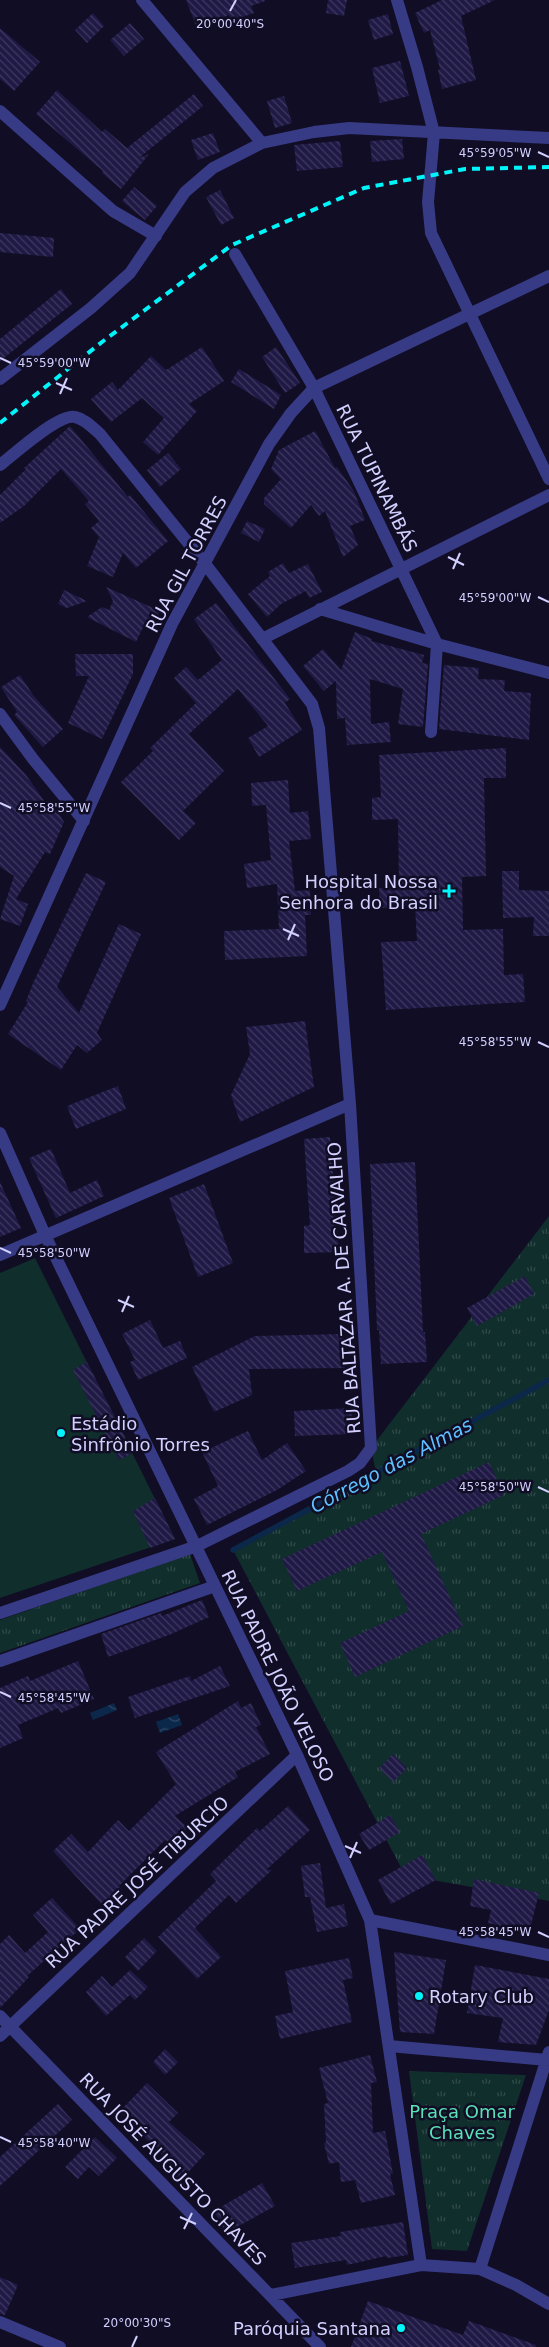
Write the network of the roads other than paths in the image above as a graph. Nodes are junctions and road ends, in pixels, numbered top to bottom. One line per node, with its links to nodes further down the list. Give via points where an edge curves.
1 (142, 0): 6 (street)
2 (397, 0): 4 (street)
3 (0, 111): 7 (street, via 113,211)
4 (434, 133): 5 (street); 6 (street, via 349,128); 10 (street, via 428,202 431,233)
5 (549, 138)
6 (262, 143): 7 (street, via 213,168 185,192)
7 (156, 236): 11 (street, via 124,279)
8 (235, 254): 12 (street, RUA TUPINAMBÁS)
9 (549, 276): 10 (street, RUA GIL TORRES)
10 (470, 315): 12 (street, RUA GIL TORRES); 14 (street)
11 (0, 380)
12 (314, 388): 16 (street, RUA GIL TORRES, via 269,444); 17 (street, RUA TUPINAMBÁS)
13 (0, 465): 16 (street, RUA BALTAZAR A. DE CARVALHO, via 60,420 75,417 100,434)
14 (549, 479)
15 (549, 494): 17 (street)
16 (206, 565): 19 (street, RUA BALTAZAR A. DE CARVALHO); 24 (street, RUA GIL TORRES, via 168,633)
17 (401, 569): 18 (street); 20 (street, RUA TUPINAMBÁS)
18 (320, 609): 19 (street); 20 (street)
19 (262, 639): 26 (street, RUA BALTAZAR A. DE CARVALHO, via 312,704 319,728)
20 (436, 644): 21 (street); 23 (street, RUA TUPINAMBÁS)
21 (549, 673)
22 (0, 714): 24 (street)
23 (431, 732)
24 (84, 821): 25 (street, RUA GIL TORRES)
25 (0, 1005)
26 (350, 1104): 28 (street); 30 (street, RUA BALTAZAR A. DE CARVALHO, via 371,1448 360,1463 348,1471)
27 (0, 1133): 28 (street, RUA PADRE JOÃO VELOSO)
28 (45, 1235): 29 (street); 30 (street, RUA PADRE JOÃO VELOSO)
29 (0, 1255)
30 (197, 1546): 31 (street, RUA PADRE JOÃO VELOSO); 32 (street, RUA BALTAZAR A. DE CARVALHO)
31 (215, 1586): 33 (street); 34 (street, RUA PADRE JOÃO VELOSO)
32 (0, 1613)
33 (0, 1661)
34 (298, 1755): 35 (street, RUA PADRE JOÃO VELOSO); 38 (street, RUA PADRE JOSÉ TIBURCIO)
35 (370, 1920): 36 (street); 40 (street, RUA PADRE JOÃO VELOSO)
36 (549, 1956)
37 (0, 2016): 38 (street, RUA JOSÉ AUGUSTO CHAVES)
38 (10, 2026): 39 (street, RUA PADRE JOSÉ TIBURCIO); 44 (street, RUA JOSÉ AUGUSTO CHAVES)
39 (0, 2036)
40 (389, 2046): 41 (street); 42 (street, RUA PADRE JOÃO VELOSO)
41 (548, 2056): 43 (street)
42 (421, 2265): 43 (street); 44 (street)
43 (480, 2269): 45 (street)
44 (271, 2295): 48 (street, RUA JOSÉ AUGUSTO CHAVES)
45 (549, 2304)
46 (0, 2322): 47 (street)
47 (60, 2347)
48 (320, 2347)

